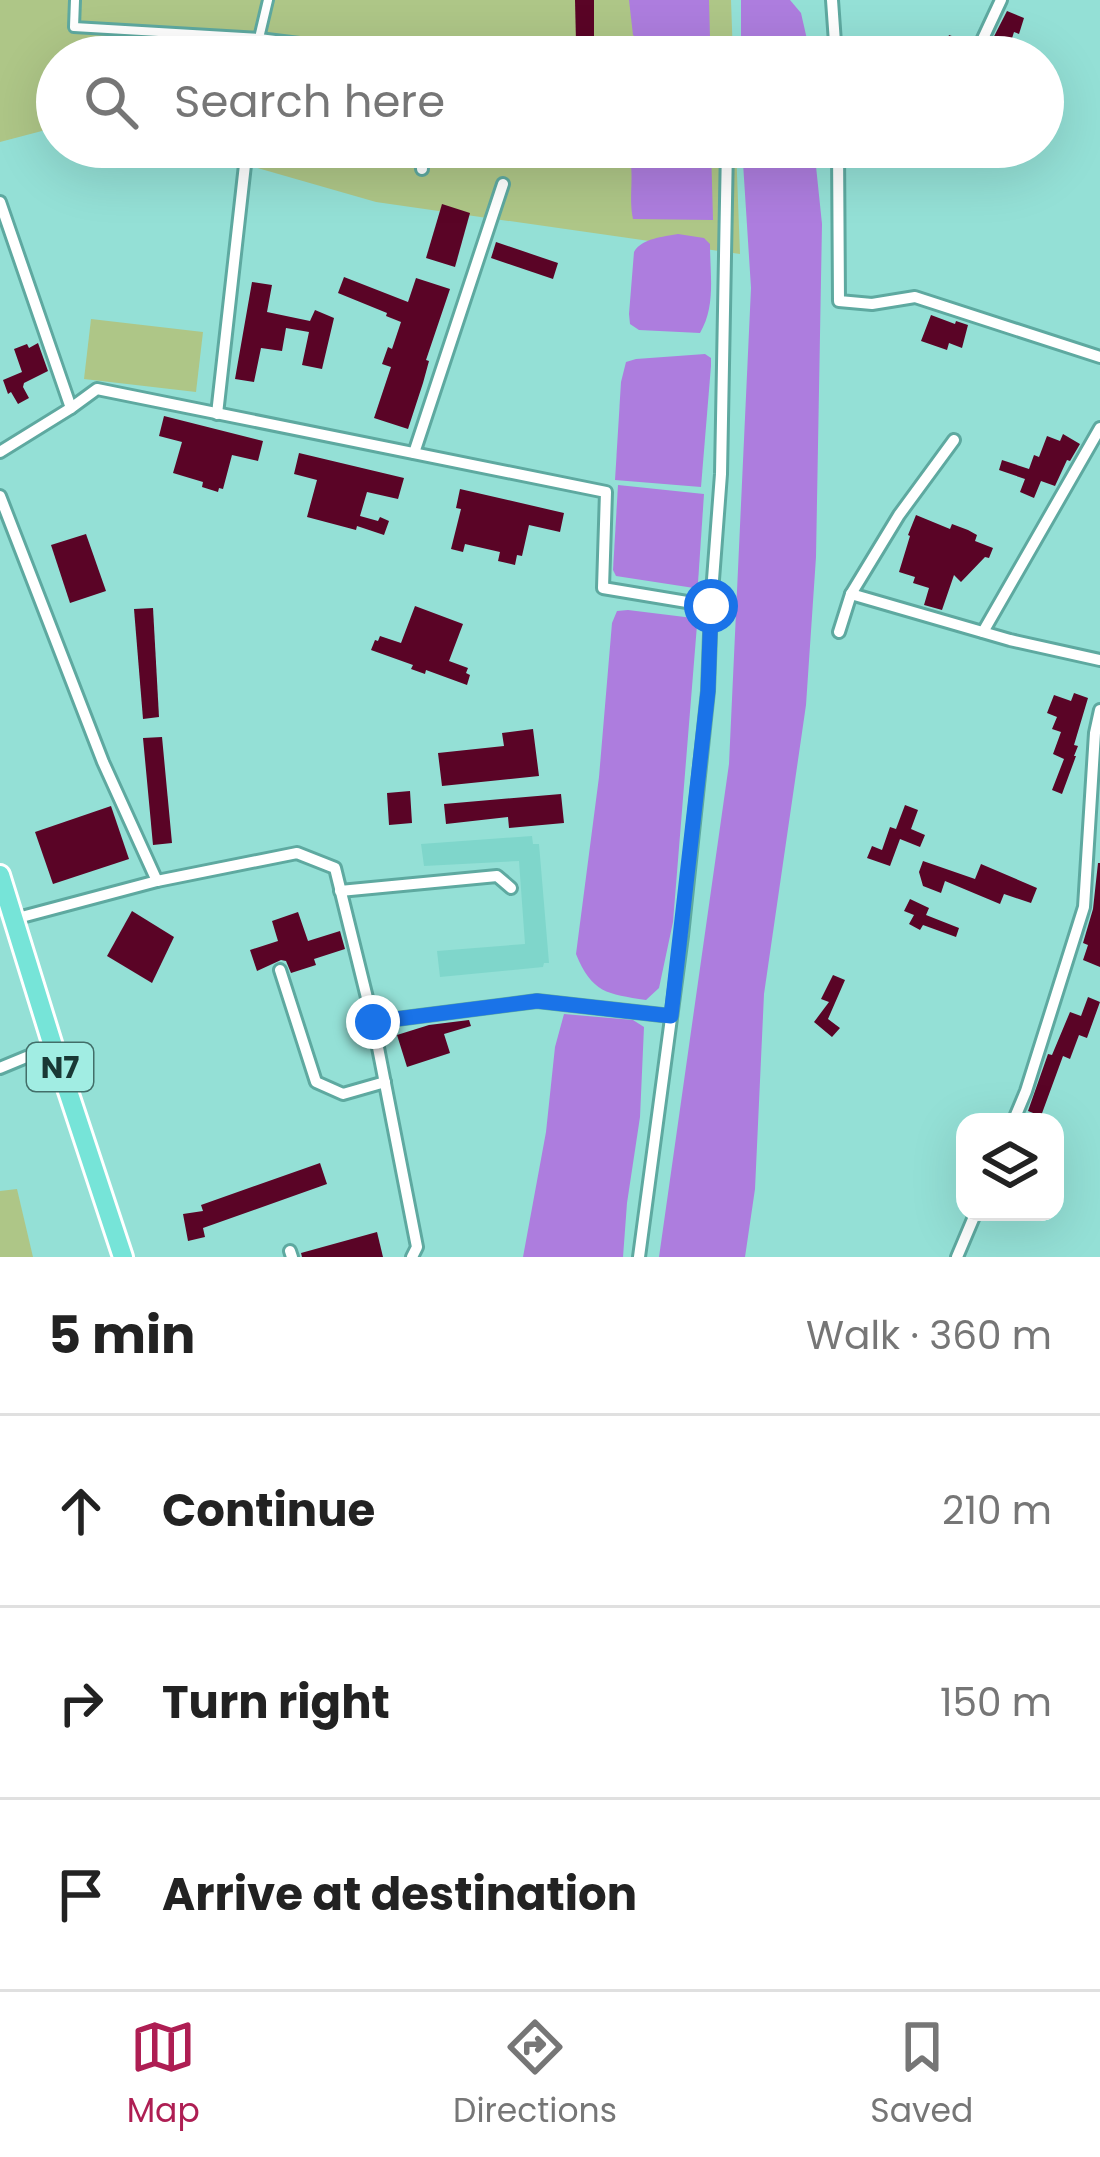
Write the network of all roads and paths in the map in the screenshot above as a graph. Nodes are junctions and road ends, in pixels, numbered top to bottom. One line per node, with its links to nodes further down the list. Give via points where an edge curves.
1 (75, 0): 5 (street, via 74,27)
2 (268, 0): 6 (street)
3 (832, 0): 7 (street)
4 (1001, 0): 8 (street)
5 (225, 36)
6 (259, 36)
7 (835, 36)
8 (984, 36)
9 (245, 168): 16 (street)
10 (727, 168): 23 (street)
11 (838, 168): 14 (street, via 839,301 915,297)
12 (503, 184): 20 (street)
13 (0, 202): 15 (street)
14 (1100, 357)
15 (71, 408): 16 (street, via 98,389); 19 (street)
16 (217, 414): 20 (street)
17 (1100, 428): 25 (street)
18 (954, 440): 22 (street)
19 (0, 452)
20 (414, 454): 23 (street, via 606,492 603,588)
21 (0, 496): 29 (street)
22 (851, 594): 24 (street); 25 (street)
23 (711, 606): 34 (street)
24 (839, 632)
25 (983, 632): 26 (street)
26 (1100, 660)
27 (1100, 710): 39 (street, via 1084,908)
28 (0, 875): 32 (highway, N7)
29 (157, 880): 31 (street, via 297,853 335,868); 32 (street)
30 (511, 888): 31 (street, via 497,876)
31 (340, 892): 35 (street)
32 (14, 919): 36 (highway, N7)
33 (280, 970): 38 (street, via 316,1082 343,1094)
34 (671, 1016): 35 (street, via 537,1001); 43 (street)
35 (373, 1022): 38 (street)
36 (53, 1046): 37 (street); 41 (highway, N7)
37 (0, 1068)
38 (385, 1082): 42 (street, via 417,1246)
39 (1017, 1113)
40 (972, 1221): 44 (street)
41 (123, 1257)
42 (412, 1257)
43 (638, 1257)
44 (957, 1257)

